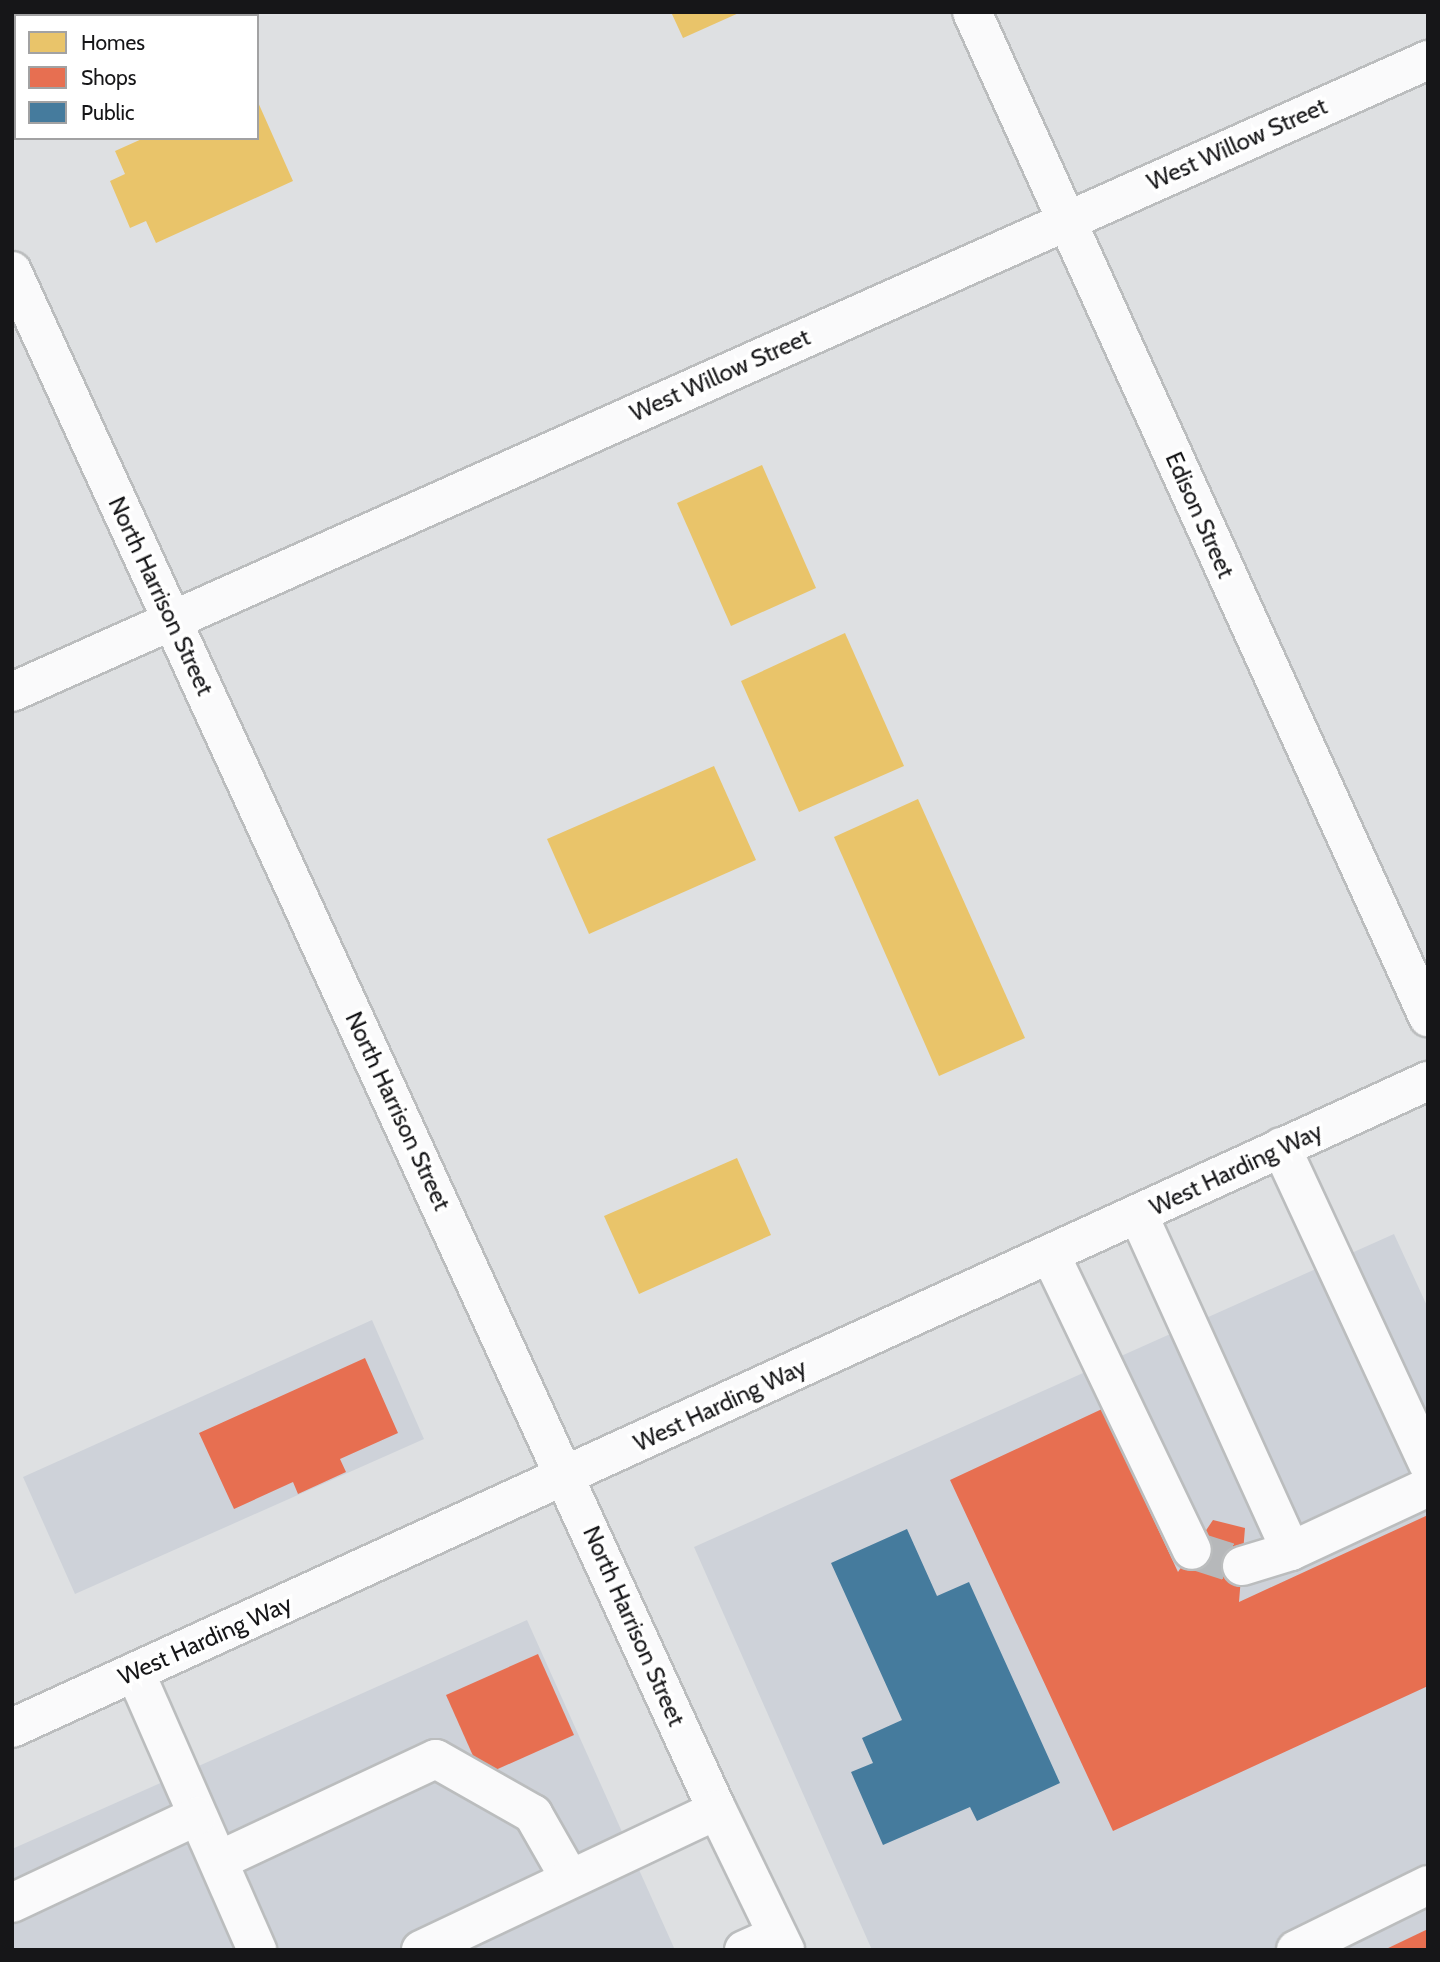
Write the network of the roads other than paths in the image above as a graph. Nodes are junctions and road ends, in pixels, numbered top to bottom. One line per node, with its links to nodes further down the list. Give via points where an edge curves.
1 (972, 12): 3 (street, Edison Street)
2 (1428, 60): 3 (street, West Willow Street)
3 (1066, 220): 5 (street, West Willow Street); 7 (street, Edison Street)
4 (12, 271): 5 (street, North Harrison Street)
5 (172, 620): 6 (street, West Willow Street); 13 (street, North Harrison Street)
6 (12, 692)
7 (1428, 1017)
8 (1428, 1081): 9 (street, West Harding Way)
9 (1281, 1147): 10 (street, West Harding Way); 12 (street)
10 (1138, 1214): 11 (street, West Harding Way); 16 (street)
11 (1051, 1254): 13 (street, West Harding Way); 15 (street)
12 (1428, 1463)
13 (566, 1476): 18 (street, West Harding Way); 20 (street, North Harrison Street)
14 (1428, 1487): 16 (street)
15 (1192, 1550)
16 (1291, 1551): 17 (street)
17 (1242, 1566)
18 (135, 1672): 19 (street, West Harding Way); 21 (street)
19 (12, 1728)
20 (717, 1810): 23 (street); 26 (street, North Harrison Street)
21 (197, 1816): 22 (street); 25 (street)
22 (220, 1860): 23 (street, via 436,1759 533,1814); 27 (street)
23 (569, 1878): 28 (street)
24 (1428, 1885): 29 (street)
25 (12, 1903)
26 (769, 1945)
27 (257, 1950)
28 (421, 1950)
29 (1296, 1950)

